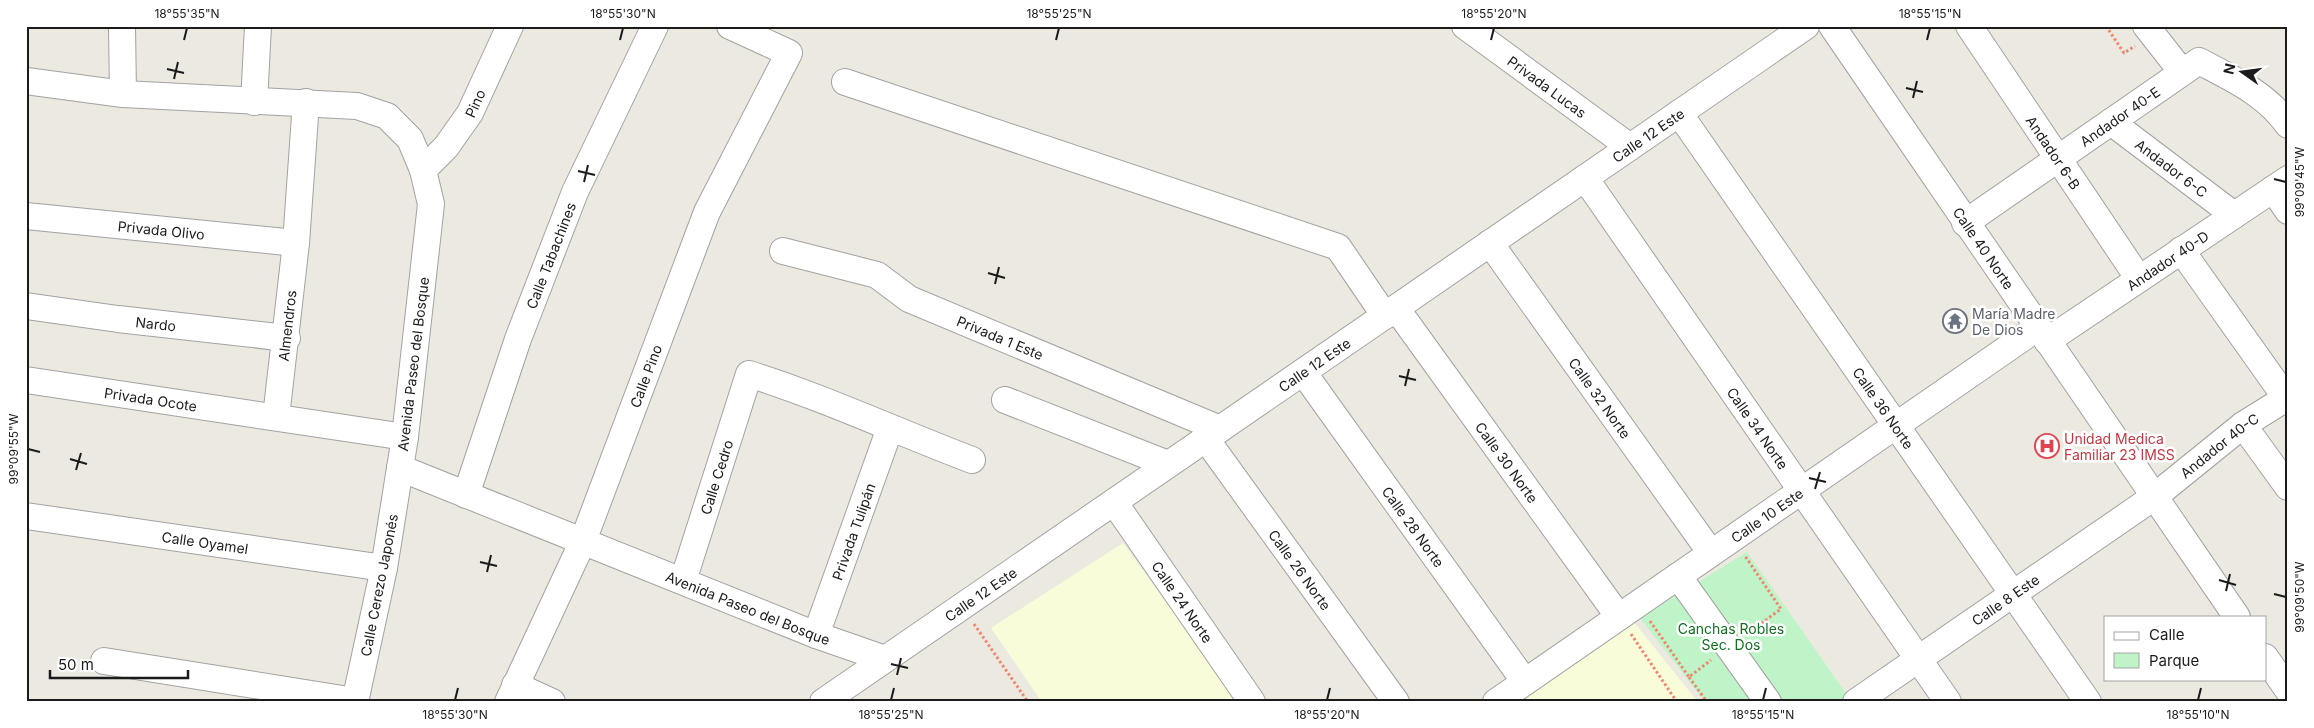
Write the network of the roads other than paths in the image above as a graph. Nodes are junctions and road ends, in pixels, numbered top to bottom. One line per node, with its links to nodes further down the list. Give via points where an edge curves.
1 (122, 26): 14 (street)
2 (258, 26): 15 (street)
3 (510, 26): 22 (street, Pino, via 470,113 446,147)
4 (656, 26): 53 (street, Calle Tabachines, via 575,192 518,339)
5 (730, 26): 57 (street, Calle Pino, via 788,54 707,212)
6 (1465, 26): 20 (street, Privada Lucas)
7 (1806, 26): 17 (street, Calle 12 Este)
8 (1832, 26): 28 (street, Calle 40 Norte)
9 (1969, 26): 21 (street, Andador 6-B)
10 (2155, 29): 11 (street)
11 (2190, 66): 18 (street, Andador 40-E); 19 (street, via 2249,88 2279,112)
12 (26, 81): 14 (street, Avenida Paseo del Bosque)
13 (845, 82): 35 (street, Calle 30 Norte, via 1338,247)
14 (123, 94): 15 (street, Avenida Paseo del Bosque)
15 (254, 102): 16 (street, Avenida Paseo del Bosque)
16 (306, 102): 22 (street, Avenida Paseo del Bosque, via 357,106 387,116 410,139); 29 (street, Almendros)
17 (1679, 113): 20 (street, Calle 12 Este); 44 (street, Calle 36 Norte)
18 (2111, 122): 21 (street, Andador 40-E); 26 (street, Andador 6-C)
19 (2288, 125)
20 (1630, 147): 23 (street, Calle 12 Este)
21 (2058, 158): 28 (street, Andador 40-E); 33 (street, Andador 6-B)
22 (423, 170): 47 (street, Avenida Paseo del Bosque, via 431,204)
23 (1585, 178): 30 (street, Calle 12 Este); 52 (street, Calle 34 Norte)
24 (2280, 184): 25 (street); 26 (street, Andador 40-D)
25 (2288, 211)
26 (2234, 215): 31 (street, Andador 40-D)
27 (26, 216): 29 (street, Privada Olivo)
28 (1965, 223): 36 (street, Calle 40 Norte)
29 (296, 243): 37 (street, Almendros)
30 (1490, 243): 35 (street, Calle 12 Este); 58 (street, Calle 32 Norte)
31 (2181, 250): 33 (street, Andador 40-D); 40 (street)
32 (783, 251): 46 (street, Privada 1 Este, via 877,275 909,299)
33 (2139, 279): 36 (street, Andador 40-D)
34 (26, 306): 37 (street, Nardo)
35 (1390, 312): 38 (street, Calle 12 Este); 64 (street, Calle 30 Norte)
36 (2042, 334): 44 (street, Calle 10 Este); 54 (street, Calle 40 Norte)
37 (287, 338): 42 (street, Almendros)
38 (1303, 372): 46 (street, Calle 12 Este); 70 (street, Calle 28 Norte)
39 (26, 380): 42 (street, Privada Ocote)
40 (2287, 397): 43 (street, Andador 40-C)
41 (1005, 400): 49 (street)
42 (276, 417): 47 (street)
43 (2242, 425): 51 (street); 54 (street, Andador 40-C)
44 (1896, 426): 52 (street, Calle 10 Este); 62 (street, Calle 36 Norte)
45 (890, 428): 48 (street); 61 (street, Calle Cedro, via 794,388 749,374); 65 (street, Privada Tulipán)
46 (1213, 434): 49 (street, Calle 12 Este); 77 (street, Calle 26 Norte)
47 (405, 438): 50 (street, Avenida Paseo del Bosque)
48 (972, 460)
49 (1168, 464): 55 (street, Calle 12 Este)
50 (400, 468): 53 (street, Avenida Paseo del Bosque); 59 (street, Calle Cerezo Japonés)
51 (2288, 487)
52 (1802, 491): 58 (street, Calle 10 Este); 68 (street, Calle 34 Norte)
53 (466, 495): 57 (street, Avenida Paseo del Bosque)
54 (2154, 497): 62 (street, Calle 8 Este); 63 (street, Calle 40 Norte)
55 (1114, 502): 67 (street, Calle 12 Este); 76 (street, Calle 24 Norte)
56 (26, 516): 59 (street, Calle Oyamel)
57 (583, 541): 61 (street, Avenida Paseo del Bosque); 72 (street, Calle Pino)
58 (1711, 553): 60 (street, Calle 10 Este)
59 (384, 568): 73 (street, Calle Cerezo Japonés)
60 (1678, 576): 64 (street, Calle 10 Este); 79 (street)
61 (683, 581): 65 (street, Avenida Paseo del Bosque)
62 (2013, 594): 68 (street, Calle 8 Este); 82 (street, Calle 36 Norte)
63 (2236, 616)
64 (1619, 617): 70 (street, Calle 10 Este)
65 (816, 635): 67 (street, Avenida Paseo del Bosque)
66 (2266, 658): 71 (street)
67 (886, 659): 75 (street, Calle 12 Este)
68 (1918, 659): 80 (street, Calle 8 Este); 81 (street, Calle 34 Norte)
69 (104, 661): 73 (street)
70 (1525, 682): 78 (street, Calle 10 Este)
71 (2288, 690)
72 (511, 693): 74 (street)
73 (355, 702)
74 (552, 702)
75 (823, 702)
76 (1252, 702)
77 (1396, 702)
78 (1496, 702)
79 (1768, 702)
80 (1856, 702)
81 (1948, 702)
82 (2088, 702)

